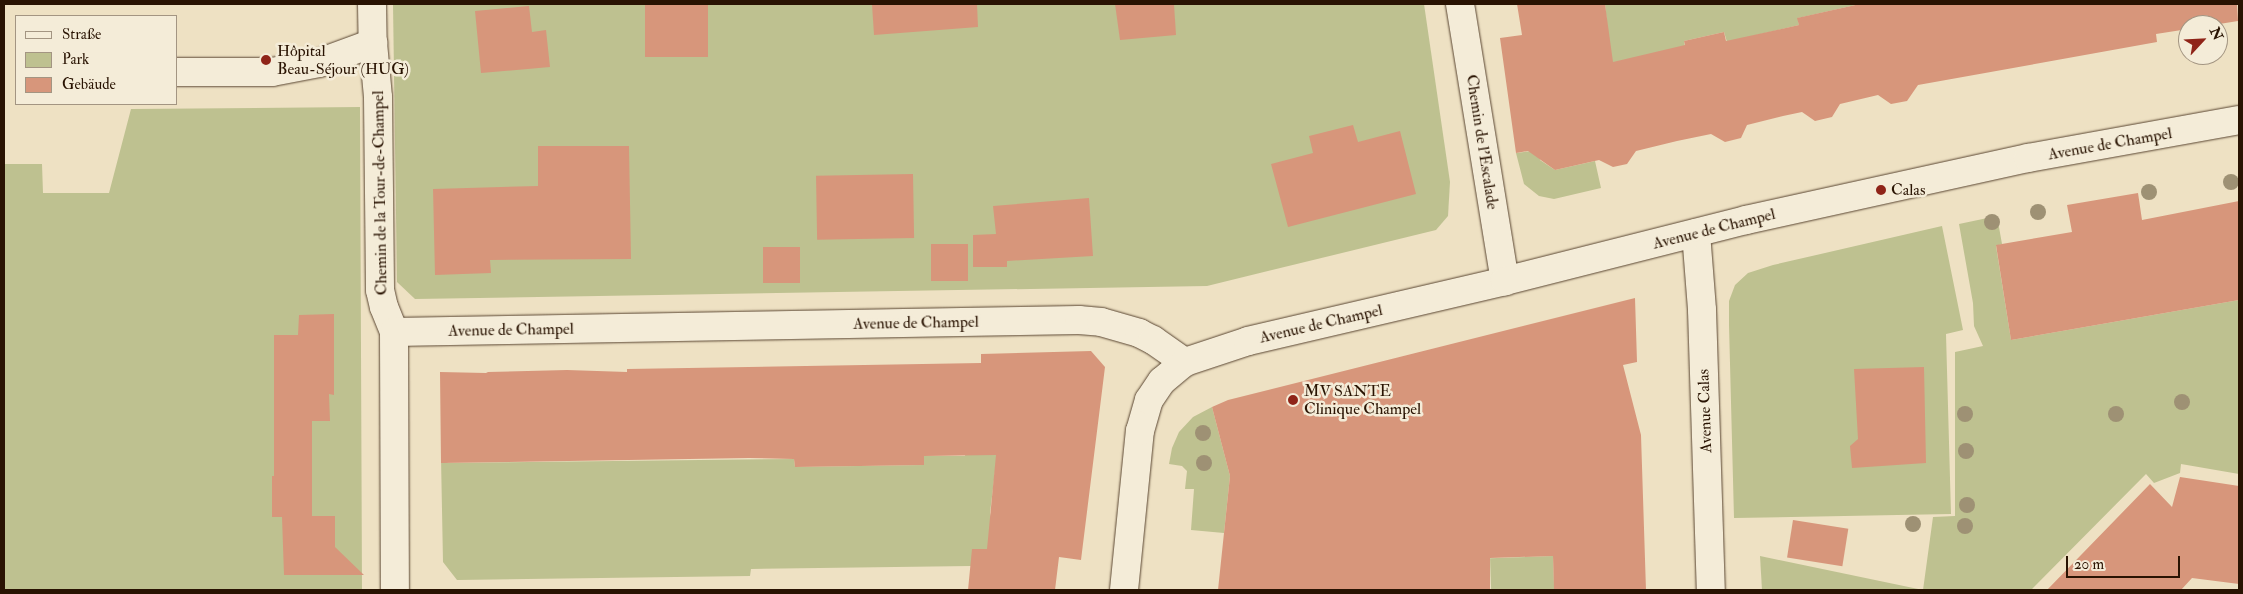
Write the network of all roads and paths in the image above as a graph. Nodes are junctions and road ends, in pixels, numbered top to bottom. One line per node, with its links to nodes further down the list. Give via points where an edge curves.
1 (372, 4): 3 (street, Chemin de la Tour-de-Champel)
2 (1460, 4): 7 (street, Chemin de l'Escalade)
3 (373, 43): 4 (street, via 319,63 272,72); 8 (street, Chemin de la Tour-de-Champel, via 378,96 380,290)
4 (178, 72)
5 (2239, 120): 6 (street, Avenue de Champel, via 2028,158)
6 (1696, 233): 7 (street, Avenue de Champel); 12 (street, Avenue Calas, via 1702,310)
7 (1505, 281): 9 (street, Avenue de Champel, via 1248,341)
8 (394, 332): 9 (street, Avenue de Champel, via 1079,320 1101,322 1139,334); 10 (street, Chemin de la Tour-de-Champel)
9 (1185, 362): 11 (street, via 1162,381 1149,400 1140,432)
10 (395, 590)
11 (1124, 590)
12 (1711, 590)

